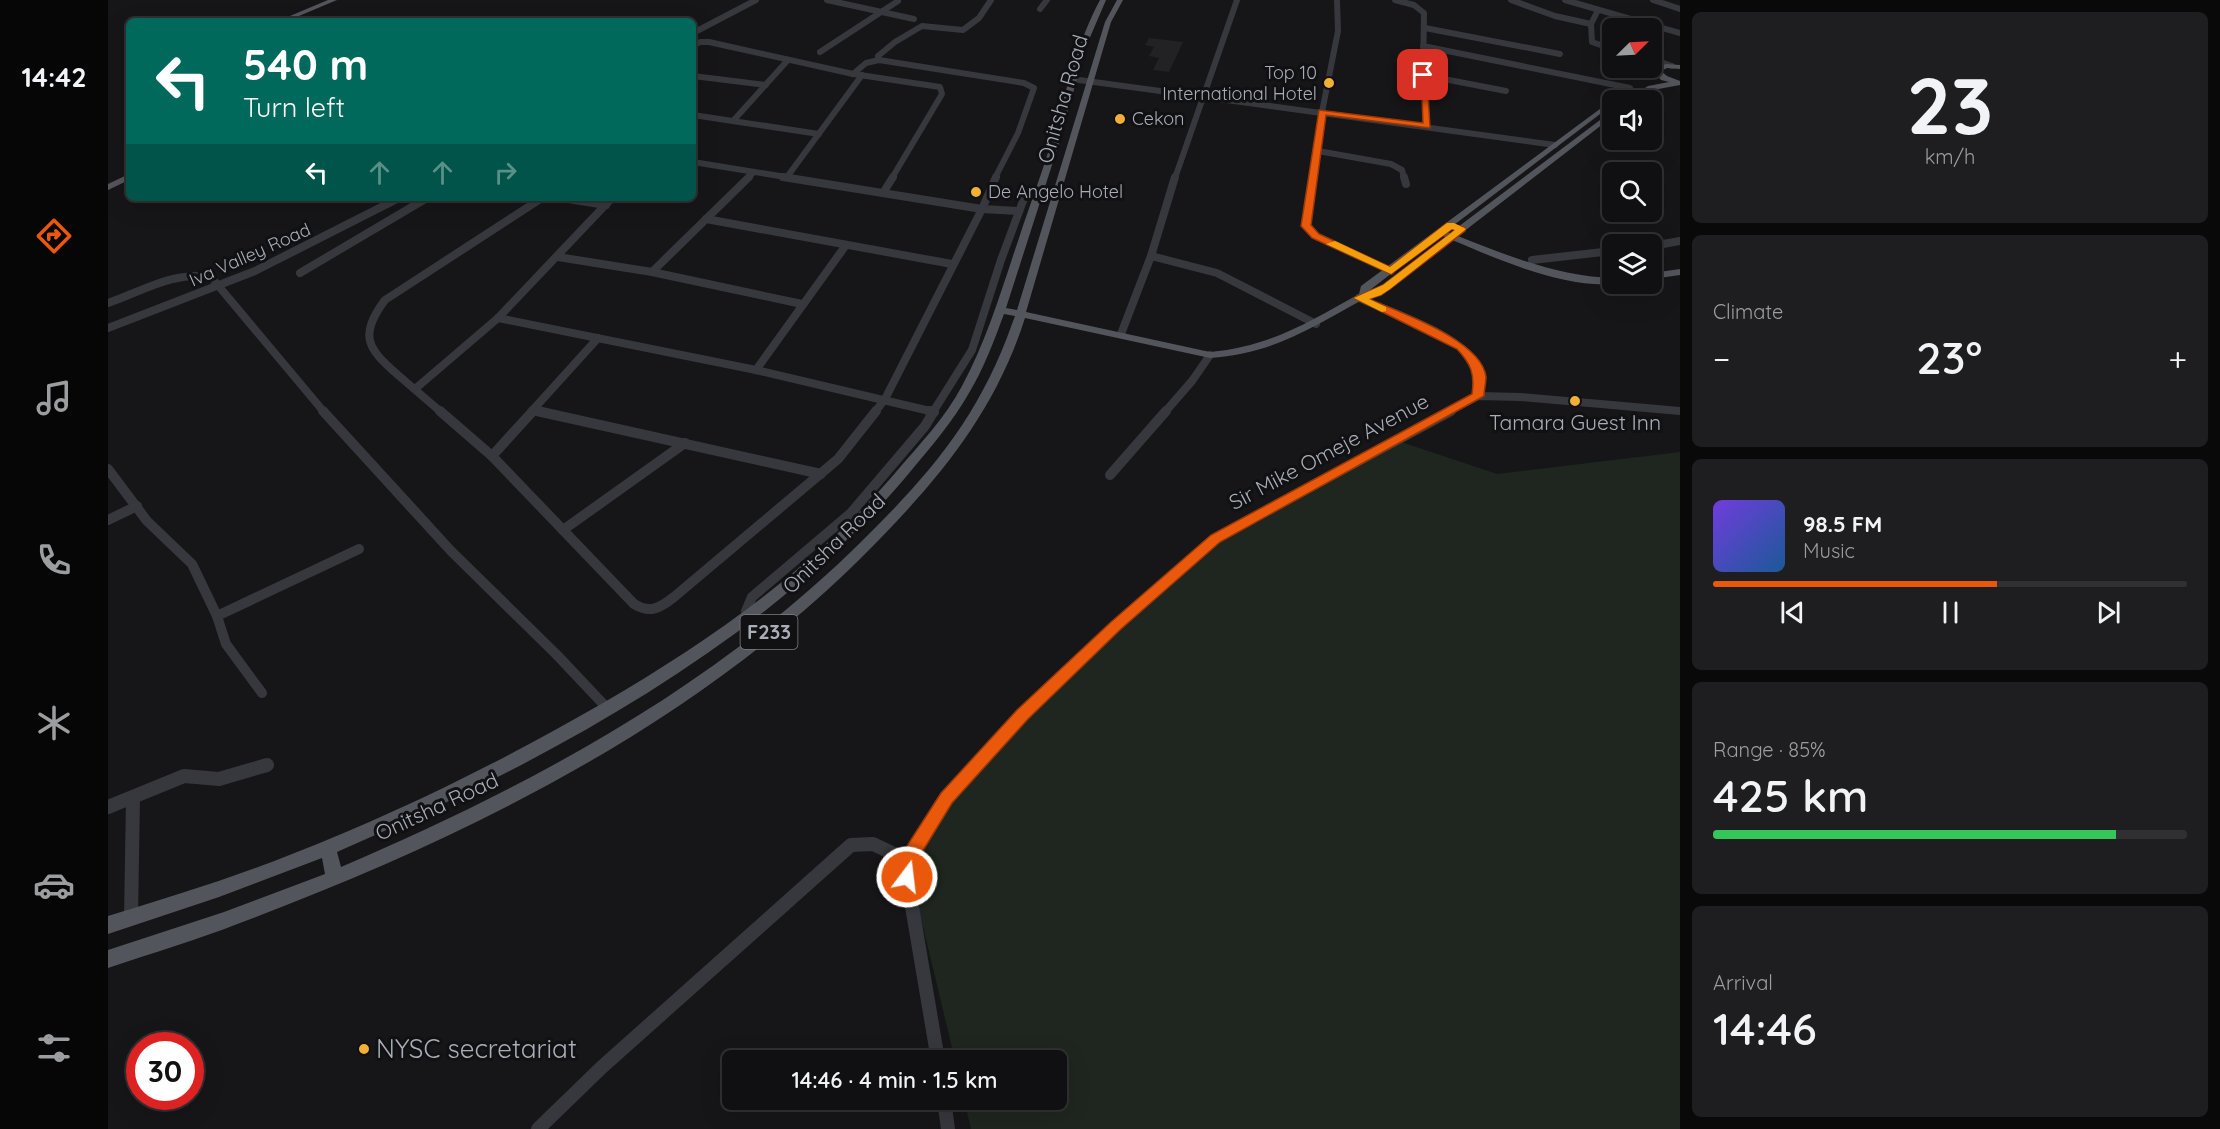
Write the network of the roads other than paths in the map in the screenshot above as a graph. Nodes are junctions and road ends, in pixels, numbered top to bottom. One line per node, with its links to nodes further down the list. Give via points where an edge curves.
1 (334, 0): 19 (main road)
2 (756, 0): 23 (street)
3 (827, 0): 18 (street)
4 (896, 0): 18 (street)
5 (991, 0): 30 (street, via 979,18 963,30 922,26)
6 (1047, 0): 15 (street)
7 (1102, 0): 37 (main road, Onitsha Road / F233)
8 (1120, 0): 38 (main road, Onitsha Road / F233, via 1108,22)
9 (1237, 0): 46 (street)
10 (1337, 0): 47 (street, via 1338,31)
11 (1395, 0): 22 (street, via 1420,8)
12 (1511, 0): 21 (street)
13 (1565, 0): 17 (street)
14 (1653, 0): 16 (street)
15 (1040, 9)
16 (1680, 9)
17 (1598, 10): 21 (street); 24 (street)
18 (880, 12): 20 (street); 28 (street)
19 (289, 18)
20 (914, 19)
21 (1591, 24): 26 (street, via 1592,42)
22 (1425, 28): 27 (street); 29 (street)
23 (696, 31)
24 (1680, 33)
25 (696, 44): 31 (street, via 709,42)
26 (1602, 45)
27 (1423, 46): 35 (street); 42 (street)
28 (820, 52)
29 (1560, 54)
30 (878, 56)
31 (788, 60): 33 (street); 41 (street)
32 (1676, 67): 40 (main road, via 1661,67 1653,75)
33 (853, 74): 34 (street); 71 (street, via 866,63 879,60 1024,83 1034,88 1018,133)
34 (862, 75): 54 (street); 64 (street, via 942,90)
35 (1423, 75): 45 (street); 52 (street)
36 (696, 76): 41 (street)
37 (1072, 79): 38 (street); 63 (main road, Onitsha Road / F233)
38 (1090, 81): 46 (street); 100 (main road, Onitsha Road / F233)
39 (1640, 83): 42 (main road)
40 (1679, 83): 44 (main road)
41 (766, 85): 51 (street)
42 (1630, 88): 43 (main road)
43 (1627, 90)
44 (1648, 90)
45 (1506, 91)
46 (1204, 96): 47 (street); 82 (street)
47 (1322, 112): 52 (street); 56 (street)
48 (1602, 113): 53 (main road)
49 (696, 116): 51 (street)
50 (1602, 119): 53 (main road)
51 (733, 121): 54 (street)
52 (1427, 126): 55 (street)
53 (1589, 127): 55 (main road); 75 (main road)
54 (819, 134): 59 (street)
55 (1555, 145): 74 (main road)
56 (1318, 151): 61 (street, via 1392,164 1402,170); 88 (street, via 1307,210 1308,229)
57 (696, 162): 58 (street)
58 (754, 172): 59 (street); 73 (street)
59 (787, 177): 64 (street)
60 (126, 178): 62 (main road)
61 (1406, 184)
62 (108, 187)
63 (1040, 191): 72 (street, via 1026,194); 99 (main road, Onitsha Road / F233)
64 (883, 193): 71 (street)
65 (393, 201): 95 (street, Iva Valley Road)
66 (422, 201): 91 (street)
67 (537, 201): 108 (street, via 385,300 377,310 371,321 369,341 375,355)
68 (581, 201): 70 (street)
69 (609, 201): 70 (street)
70 (606, 205): 83 (street)
71 (982, 208): 72 (street); 85 (street)
72 (1018, 211): 113 (street, via 972,350)
73 (706, 219): 80 (street); 89 (street)
74 (1451, 225): 75 (main road); 76 (main road)
75 (1461, 229): 77 (main road); 84 (main road)
76 (1441, 233): 77 (main road); 88 (main road)
77 (1452, 237): 94 (main road, via 1566,278); 96 (main road, via 1377,293)
78 (1680, 241): 79 (street)
79 (1662, 244)
80 (846, 245): 85 (street); 98 (street)
81 (1602, 252): 84 (street)
82 (1151, 256): 102 (street, via 1217,273); 104 (street)
83 (558, 257): 89 (street); 101 (street)
84 (1532, 260): 92 (main road, via 1569,272)
85 (952, 264): 110 (street)
86 (1680, 264): 87 (main road)
87 (1662, 267)
88 (1391, 271): 96 (main road, via 1365,288)
89 (652, 272): 98 (street)
90 (1680, 272): 93 (main road)
91 (300, 273)
92 (1602, 274)
93 (1662, 275)
94 (1602, 281)
95 (221, 286): 97 (street, via 211,276 183,276); 103 (street, Iva Valley Road); 126 (street, via 312,399 451,551)
96 (1362, 297): 102 (main road); 109 (street, via 1461,347 1480,376)
97 (108, 303)
98 (802, 304): 107 (street)
99 (1001, 310): 100 (main road); 124 (main road, Onitsha Road / F233, via 955,407 892,487 821,557)
100 (1020, 314): 104 (main road); 132 (main road, Onitsha Road / F233, via 992,388 969,425 931,476 830,582 764,636 643,722 443,830)
101 (498, 318): 105 (street); 108 (street)
102 (1316, 324): 106 (main road, via 1270,344)
103 (108, 328)
104 (1121, 334): 106 (main road)
105 (598, 338): 107 (street); 111 (street)
106 (1210, 355): 118 (street)
107 (756, 370): 110 (street)
108 (415, 389): 115 (street)
109 (1478, 396): 112 (street, Sir Mike Omeje Avenue, via 1520,396); 131 (street, Sir Mike Omeje Avenue, via 1216,538 1022,715 946,798)
110 (885, 399): 113 (street); 117 (street, via 838,459)
111 (533, 410): 114 (street); 115 (street)
112 (1680, 411)
113 (934, 412): 124 (street, via 889,472 851,513 752,597 746,610)
114 (685, 443): 117 (street); 121 (street)
115 (492, 456): 121 (street)
116 (108, 469): 119 (street)
117 (821, 474): 121 (street, via 674,597 650,611 634,604)
118 (1110, 475)
119 (137, 506): 120 (street); 123 (street, via 147,521 192,564)
120 (108, 520)
121 (563, 530)
122 (359, 549): 123 (street)
123 (217, 616): 125 (street, via 226,644)
124 (748, 618): 126 (main road, Onitsha Road / F233)
125 (262, 693)
126 (607, 708): 130 (main road, Onitsha Road / F233, via 429,802)
127 (267, 765): 128 (street, via 219,779 184,776)
128 (133, 798): 129 (street); 133 (street)
129 (108, 807)
130 (328, 848): 132 (main road); 133 (main road, Onitsha Road / F233)
131 (907, 860): 136 (street); 138 (street, via 870,842 851,845)
132 (334, 877): 135 (main road, Onitsha Road / F233, via 240,915)
133 (131, 918): 134 (main road, Onitsha Road / F233)
134 (108, 926)
135 (108, 959)
136 (936, 1050)
137 (945, 1110): 139 (street)
138 (538, 1129)
139 (948, 1129)

